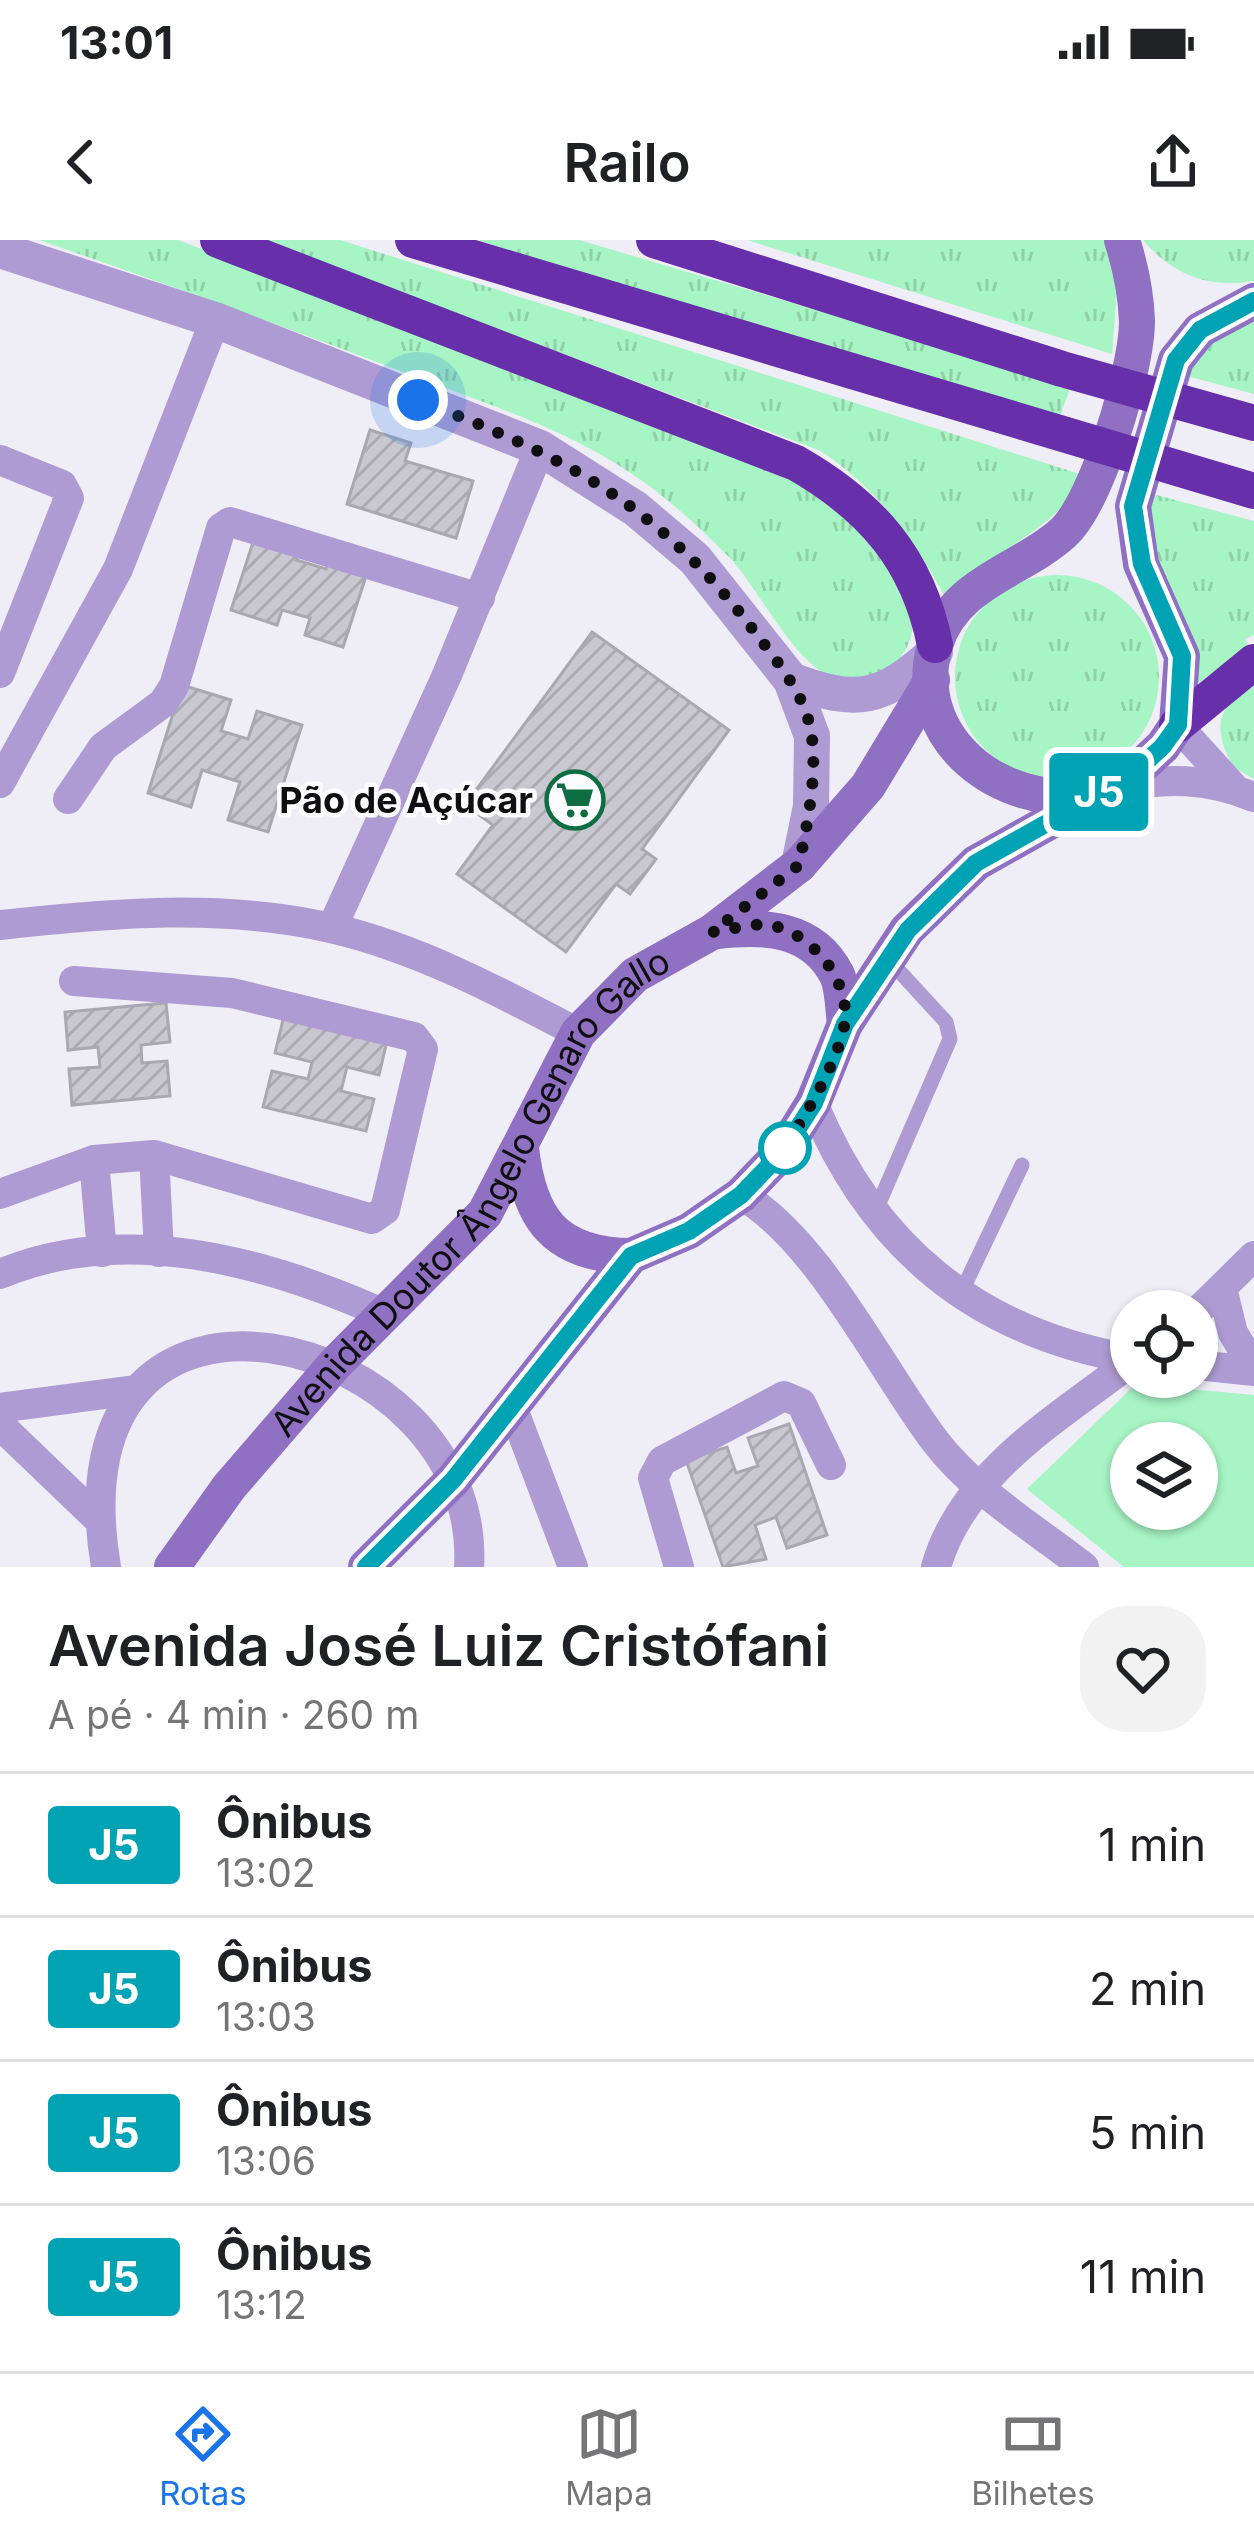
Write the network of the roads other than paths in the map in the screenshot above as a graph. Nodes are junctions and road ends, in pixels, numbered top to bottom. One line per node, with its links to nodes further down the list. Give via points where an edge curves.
1 (218, 240): 15 (highway, via 796,463 835,485 885,528 928,607)
2 (412, 240): 13 (highway)
3 (654, 240): 7 (highway)
4 (670, 240): 7 (highway)
5 (1122, 240): 15 (main road, Avenida Doutor Ângelo Genaro Gallo, via 1137,320 1134,352 1084,510 1060,536 983,580)
6 (0, 250): 9 (street)
7 (714, 258): 10 (highway)
8 (1254, 301): 19 (main road, via 1200,330 1176,360 1133,506 1142,564 1182,656)
9 (214, 320): 11 (street); 20 (street, via 118,569)
10 (1245, 420)
11 (540, 448): 14 (street); 18 (street, via 598,481 695,559)
12 (0, 460): 17 (street, via 62,485 69,498)
13 (1254, 491)
14 (480, 598): 23 (street, via 230,522 221,528 174,686 163,704 103,747); 26 (street)
15 (934, 659): 18 (street, via 871,696 835,697); 21 (main road, via 951,742 998,785 1061,799); 24 (main road, Avenida Doutor Ângelo Genaro Gallo, via 868,786)
16 (1254, 662): 19 (highway)
17 (0, 673)
18 (791, 680): 24 (street, via 812,736 811,806)
19 (1178, 725): 21 (main road, via 1150,760); 22 (street)
20 (0, 783)
21 (1099, 792): 22 (street, via 1156,779); 28 (main road, via 976,863)
22 (1244, 793)
23 (68, 799)
24 (799, 865): 27 (main road, Avenida Doutor Ângelo Genaro Gallo)
25 (0, 925): 26 (street, via 138,910)
26 (332, 928): 31 (street, via 490,986)
27 (712, 932): 30 (main road, via 768,925 809,944 837,975); 31 (main road, Avenida Doutor Ângelo Genaro Gallo, via 635,975)
28 (888, 959): 30 (main road); 39 (lane, via 946,1022 950,1039)
29 (74, 981): 34 (street, via 232,992 414,1037 423,1049 380,1216)
30 (845, 1024): 32 (main road)
31 (578, 1033): 33 (main road, Avenida Doutor Ângelo Genaro Gallo)
32 (814, 1103): 38 (main road); 39 (street)
33 (521, 1148): 42 (main road, via 526,1187 545,1226 596,1256); 48 (main road, Avenida Doutor Ângelo Genaro Gallo, via 485,1213)
34 (154, 1155): 35 (street); 41 (street)
35 (94, 1160): 37 (street); 40 (street)
36 (1022, 1165): 46 (lane)
37 (0, 1194)
38 (741, 1195): 42 (main road, via 689,1231); 60 (street, via 792,1234 938,1445)
39 (874, 1213): 46 (street)
40 (102, 1252): 41 (street); 44 (street)
41 (159, 1252): 48 (street, via 244,1261)
42 (631, 1256): 56 (main road)
43 (1254, 1256): 45 (street)
44 (0, 1274)
45 (1223, 1292): 47 (street); 52 (street)
46 (960, 1295): 49 (street, via 1009,1325)
47 (1218, 1296)
48 (382, 1313): 50 (main road, Avenida Doutor Ângelo Genaro Gallo)
49 (1110, 1356)
50 (336, 1363): 54 (street, via 235,1344 186,1357); 59 (street, via 416,1429); 63 (main road, Avenida Doutor Ângelo Genaro Gallo)
51 (1218, 1367): 52 (street)
52 (1254, 1370)
53 (1110, 1376): 60 (street)
54 (135, 1390): 55 (street); 61 (street, via 106,1442)
55 (0, 1408)
56 (514, 1408): 59 (main road); 66 (street)
57 (0, 1425): 61 (street)
58 (831, 1465): 67 (street, via 791,1396 662,1462 653,1478)
59 (453, 1480): 64 (main road); 65 (street, via 468,1516)
60 (979, 1486): 68 (street); 69 (street)
61 (98, 1519): 62 (street)
62 (106, 1567)
63 (172, 1567)
64 (366, 1567)
65 (469, 1567)
66 (574, 1567)
67 (679, 1567)
68 (936, 1567)
69 (1084, 1567)

